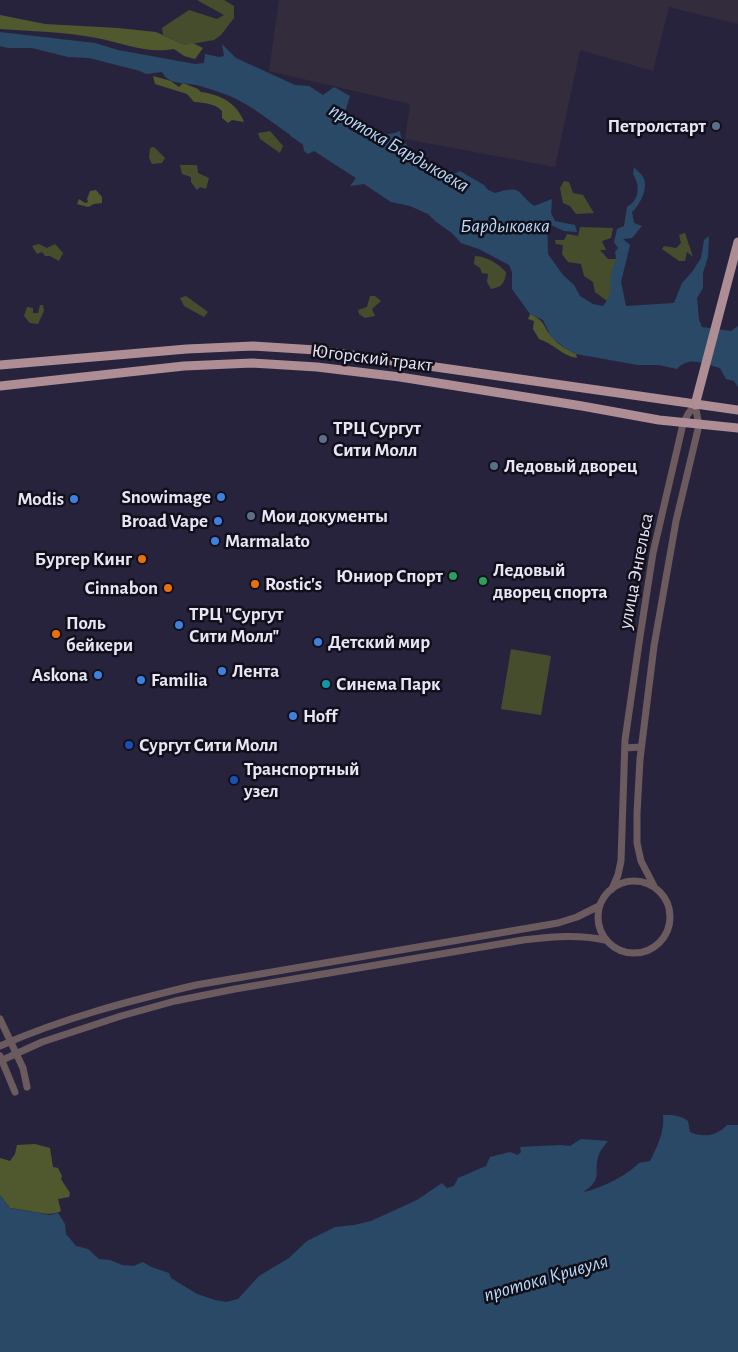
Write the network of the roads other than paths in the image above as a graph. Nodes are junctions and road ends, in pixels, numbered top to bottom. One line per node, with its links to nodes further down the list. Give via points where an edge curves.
1 (738, 242): 4 (main road, улица Энгельса)
2 (0, 365): 4 (main road, Югорский тракт, via 129,352 252,346 316,350)
3 (0, 386): 6 (main road, Югорский тракт, via 184,366 252,363 400,377)
4 (695, 405): 5 (main road, Югорский тракт); 6 (street, улица Энгельса); 7 (street, улица Энгельса)
5 (738, 410)
6 (683, 424): 7 (main road, Югорский тракт); 10 (street, улица Энгельса, via 653,554)
7 (699, 425): 8 (main road, Югорский тракт); 9 (street, улица Энгельса, via 676,521 649,678)
8 (738, 428)
9 (641, 747): 10 (street); 11 (street, улица Энгельса, via 637,843 642,864)
10 (625, 748): 12 (street, улица Энгельса, via 621,861)
11 (654, 886): 12 (street, via 636,881); 14 (street, via 666,900 670,912 668,931 661,942 645,952 633,954 615,948)
12 (612, 889): 13 (street)
13 (600, 906): 14 (street, via 598,922); 16 (street, via 558,923 196,985 68,1019)
14 (605, 940): 18 (street, via 566,935 523,940 235,989 121,1016)
15 (0, 1019): 16 (street)
16 (10, 1041): 17 (street); 18 (street)
17 (0, 1046)
18 (16, 1054): 19 (street); 20 (street)
19 (1, 1059): 21 (street)
20 (27, 1087)
21 (15, 1092)

